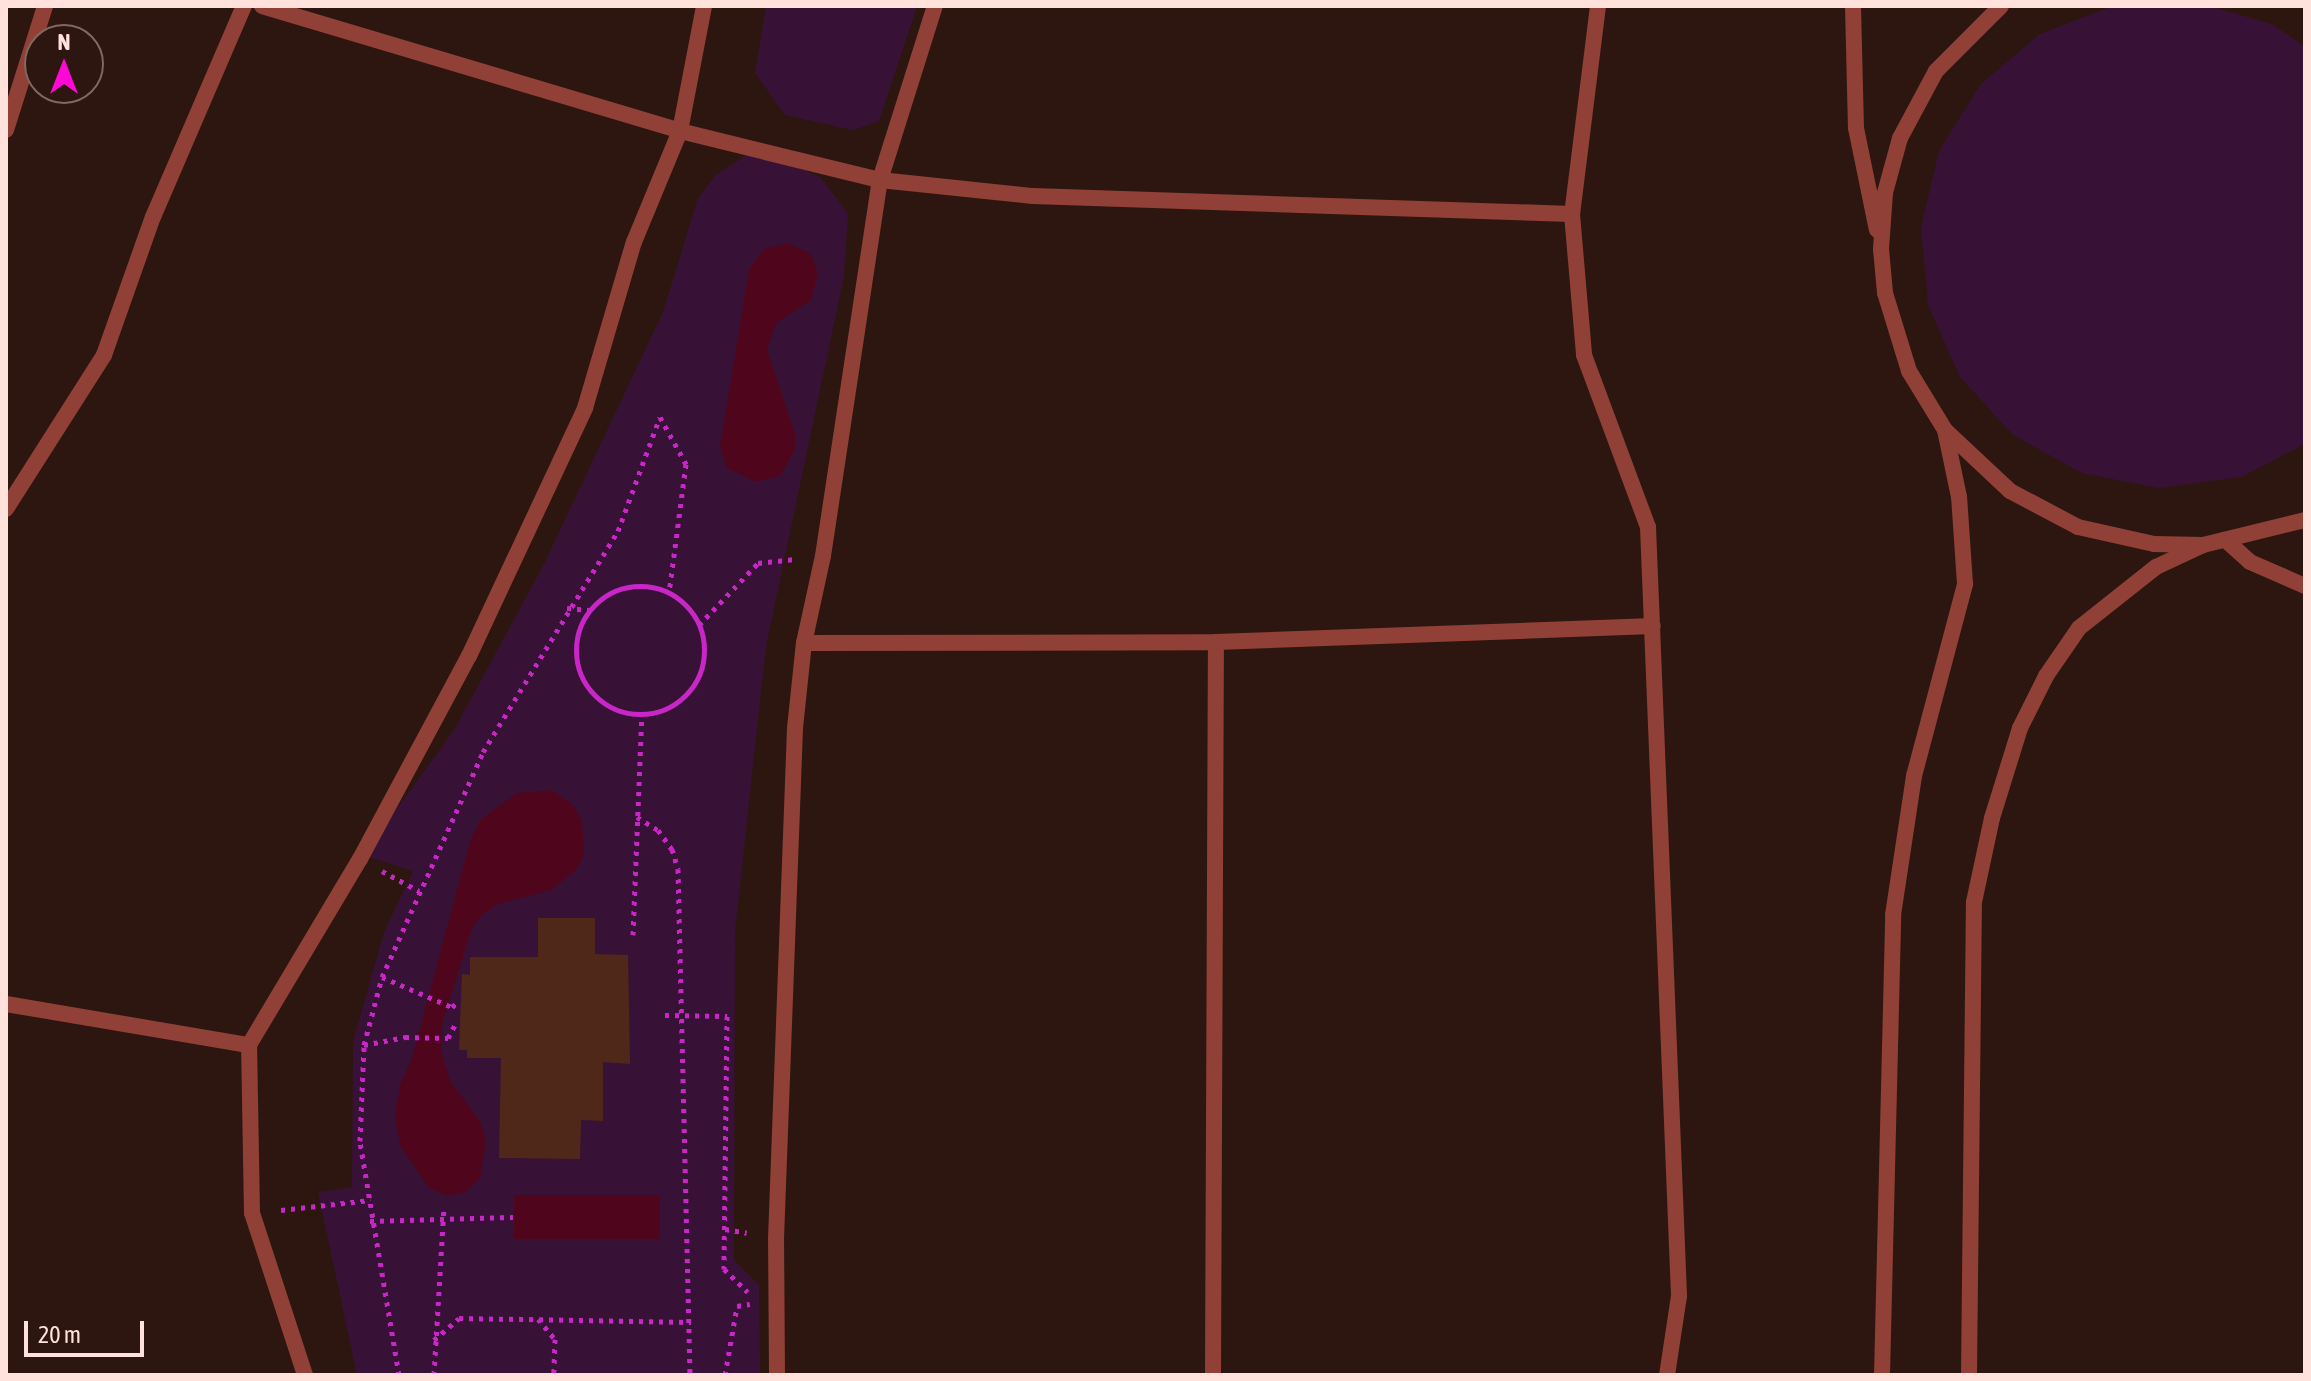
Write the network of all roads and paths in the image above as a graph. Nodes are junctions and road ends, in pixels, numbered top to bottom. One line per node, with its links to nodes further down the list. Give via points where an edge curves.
1 (45, 6): 9 (street)
2 (244, 6): 15 (street, via 153,217 104,355)
3 (262, 6): 10 (street)
4 (704, 6): 10 (street)
5 (935, 6): 11 (street)
6 (1598, 6): 12 (street)
7 (1853, 6): 13 (street, via 1856,128)
8 (2001, 6): 13 (street, via 1936,71 1900,138 1885,193)
9 (6, 130)
10 (680, 131): 11 (street); 30 (street, via 634,242 585,408 469,656)
11 (880, 180): 12 (street, via 1033,196); 19 (street)
12 (1572, 214): 25 (street, via 1584,355 1648,527)
13 (1881, 249): 14 (street, via 1885,293 1909,371)
14 (1945, 430): 18 (street, via 2010,491 2078,527 2154,544); 61 (street, via 1959,497 1965,584 1914,776 1893,915)
15 (6, 509)
16 (2305, 520): 17 (street)
17 (2229, 543): 18 (street); 20 (street, via 2250,562)
18 (2203, 545): 62 (street, via 2156,567 2079,628 2046,676 2020,728 1992,818 1974,902)
19 (823, 556): 24 (path, via 758,563); 27 (street)
20 (2305, 586)
21 (669, 593): 22 (path, via 686,464 660,417 618,531); 23 (path, via 649,586 626,588); 24 (path)
22 (566, 608): 23 (path); 31 (path, via 483,752)
23 (590, 610): 28 (path, via 579,628 578,669 602,703)
24 (699, 625): 28 (path, via 703,666 694,685 662,711)
25 (1653, 626): 26 (street); 60 (street, via 1679,1296)
26 (1216, 642): 27 (street); 59 (street)
27 (804, 643): 58 (street, via 789,872 776,1239)
28 (642, 714): 29 (path)
29 (637, 817): 32 (path); 37 (path, via 658,830 678,869)
30 (360, 859): 31 (path); 39 (street)
31 (419, 891): 33 (path)
32 (633, 935)
33 (382, 977): 35 (path); 40 (path)
34 (6, 1004): 39 (street)
35 (454, 1005)
36 (665, 1015): 37 (path)
37 (684, 1016): 47 (path, via 727,1016 724,1269); 50 (path)
38 (455, 1025): 40 (path, via 448,1038 405,1037)
39 (249, 1045): 43 (street)
40 (364, 1045): 41 (path, via 360,1141)
41 (371, 1200): 43 (path); 45 (path)
42 (444, 1206): 46 (path)
43 (252, 1213): 52 (street)
44 (513, 1217): 46 (path)
45 (370, 1221): 46 (path); 53 (path)
46 (442, 1221): 51 (path)
47 (754, 1304): 48 (path); 57 (path, via 737,1306)
48 (755, 1318)
49 (538, 1319): 50 (path); 51 (path, via 459,1318); 55 (path, via 555,1339)
50 (691, 1322): 56 (path)
51 (434, 1340): 54 (path)
52 (305, 1375)
53 (399, 1375)
54 (434, 1375)
55 (554, 1375)
56 (690, 1375)
57 (725, 1375)
58 (777, 1375)
59 (1213, 1375)
60 (1667, 1375)
61 (1882, 1375)
62 (1969, 1375)

